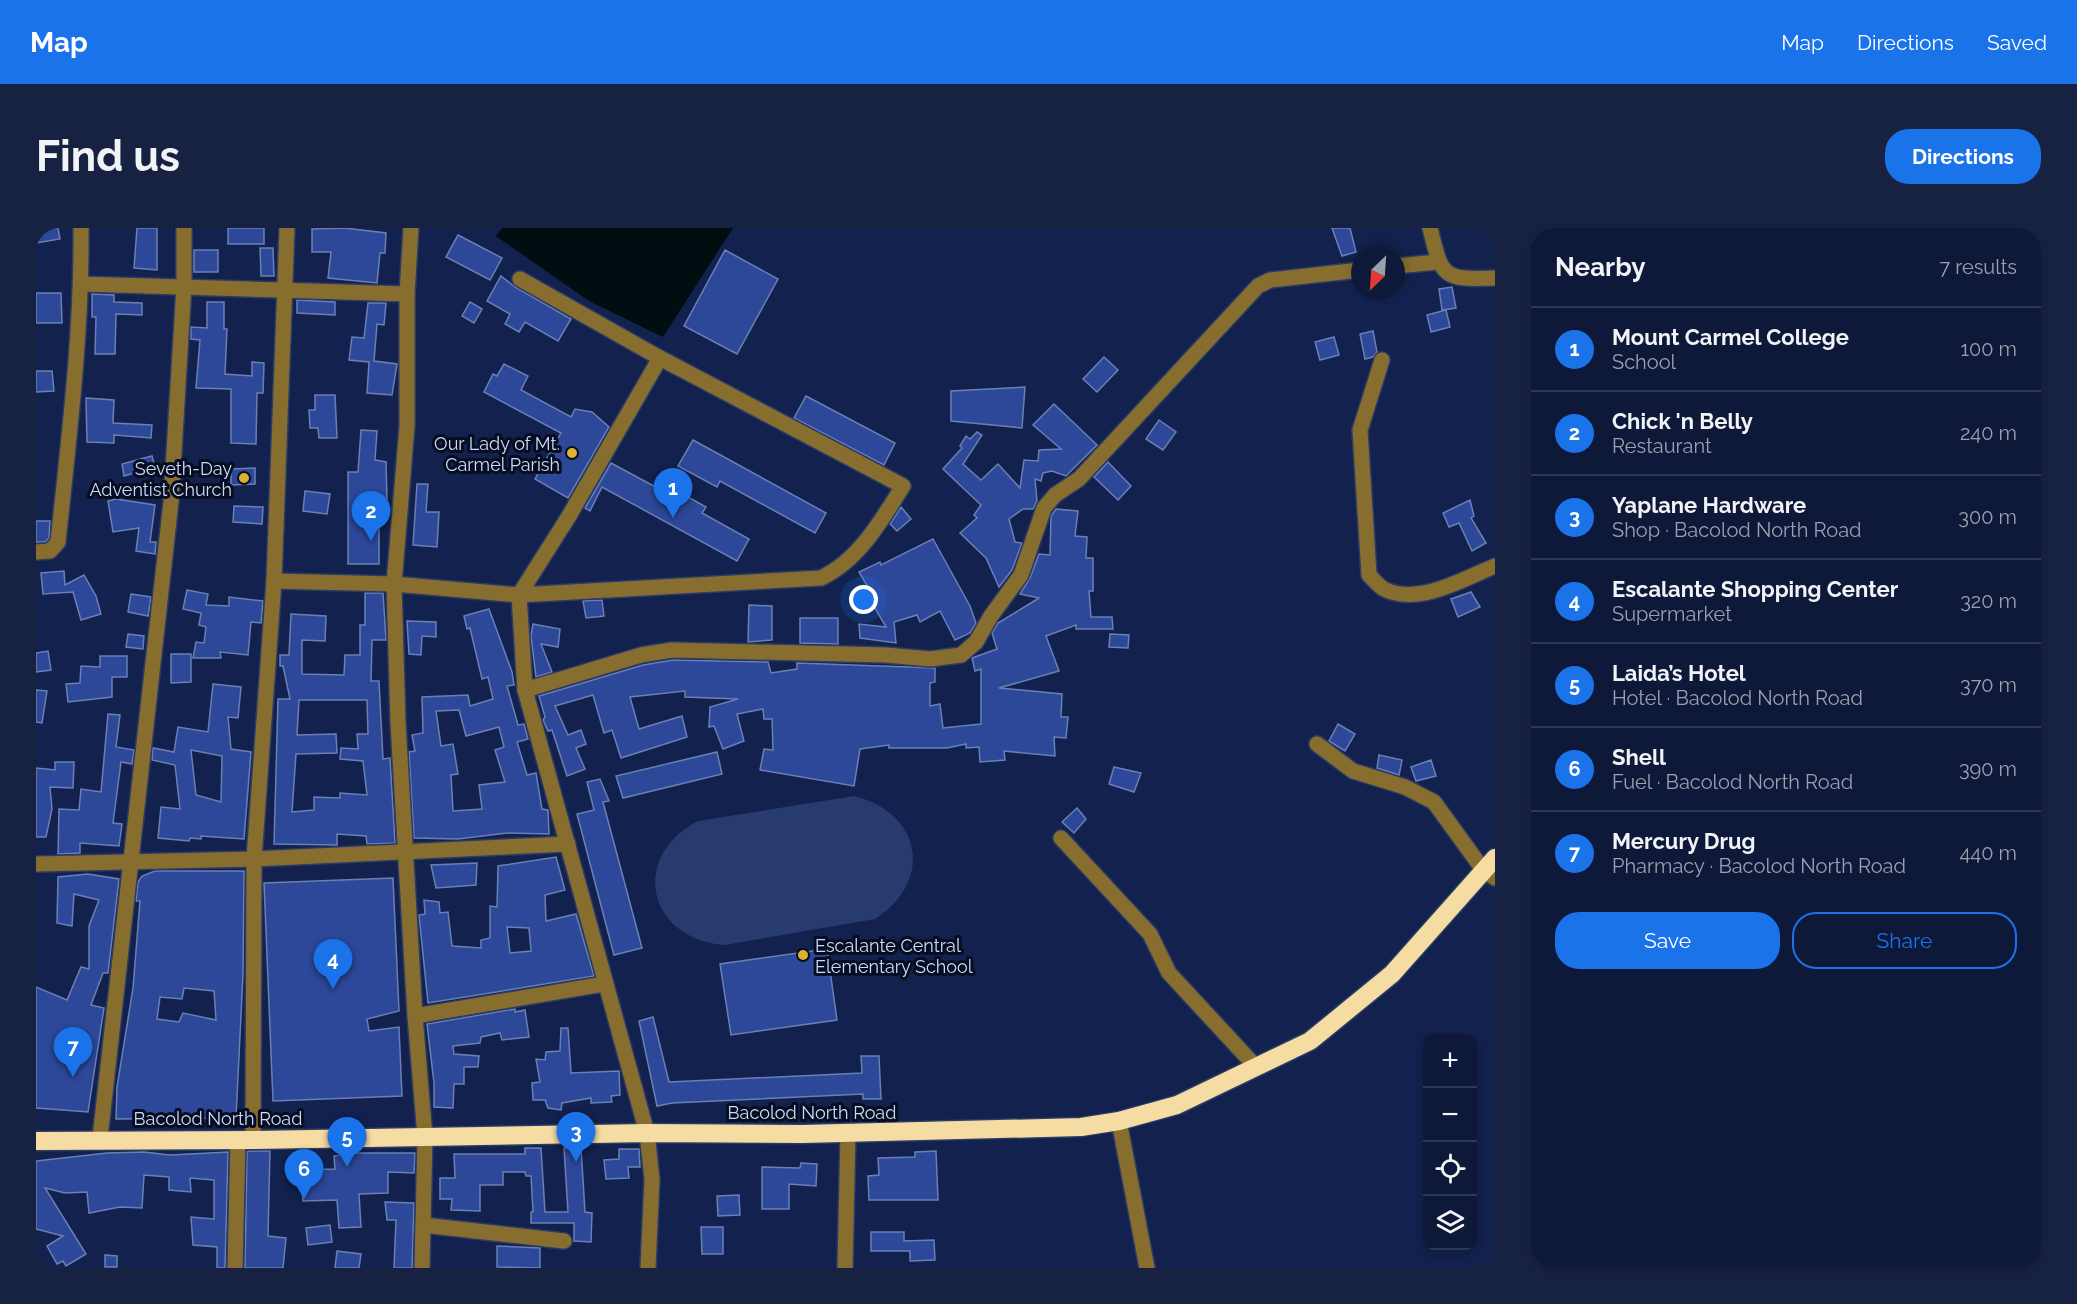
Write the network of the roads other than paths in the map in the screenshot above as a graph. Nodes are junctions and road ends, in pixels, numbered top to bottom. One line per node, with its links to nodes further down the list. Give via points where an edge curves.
1 (81, 228): 11 (street)
2 (184, 228): 12 (street)
3 (287, 228): 13 (street)
4 (411, 228): 14 (street)
5 (1430, 228): 6 (street)
6 (1438, 262): 7 (street); 9 (street, via 1449,275 1460,280)
7 (1405, 265)
8 (1351, 271): 22 (street, via 1270,280 1258,286 1079,479 1044,508 1022,575 976,642 961,655 930,659 672,650 641,655)
9 (1495, 278)
10 (520, 279): 15 (street)
11 (81, 284): 12 (street); 17 (street, via 58,542 50,551)
12 (184, 286): 13 (street); 28 (street, via 171,502)
13 (283, 290): 14 (street); 19 (street)
14 (407, 294): 20 (street, via 407,426)
15 (660, 358): 21 (street); 21 (street, via 903,486 873,534 839,570 821,578)
16 (1382, 360): 18 (street, via 1360,430 1369,574 1384,590 1404,596 1427,592)
17 (36, 552)
18 (1495, 566)
19 (274, 582): 20 (street); 27 (street)
20 (394, 584): 21 (street); 26 (street)
21 (519, 595): 22 (street)
22 (525, 690): 25 (street)
23 (1317, 744): 30 (street, via 1353,771 1406,787 1434,802)
24 (1061, 838): 33 (street, via 1150,934 1169,973)
25 (568, 844): 26 (street); 31 (street)
26 (407, 850): 27 (street); 32 (street)
27 (254, 859): 28 (street); 39 (street)
28 (130, 862): 29 (street); 38 (street)
29 (36, 864)
30 (1491, 869): 33 (highway, Bacolod North Road, via 1392,974 1310,1041)
31 (604, 984): 32 (street); 35 (street)
32 (415, 1016): 37 (street)
33 (1257, 1068): 34 (highway, Bacolod North Road, via 1177,1105)
34 (1119, 1121): 36 (highway, Bacolod North Road, via 1081,1127); 47 (street)
35 (647, 1133): 36 (highway, Bacolod North Road); 37 (highway, Bacolod North Road); 45 (street, via 652,1179)
36 (848, 1133): 46 (street)
37 (425, 1137): 39 (highway, Bacolod North Road); 41 (street)
38 (100, 1138): 39 (highway, Bacolod North Road); 40 (highway, Bacolod North Road)
39 (246, 1140): 43 (street)
40 (36, 1141)
41 (423, 1225): 42 (street); 44 (street)
42 (564, 1241)
43 (235, 1268)
44 (422, 1268)
45 (648, 1268)
46 (845, 1268)
47 (1147, 1268)

